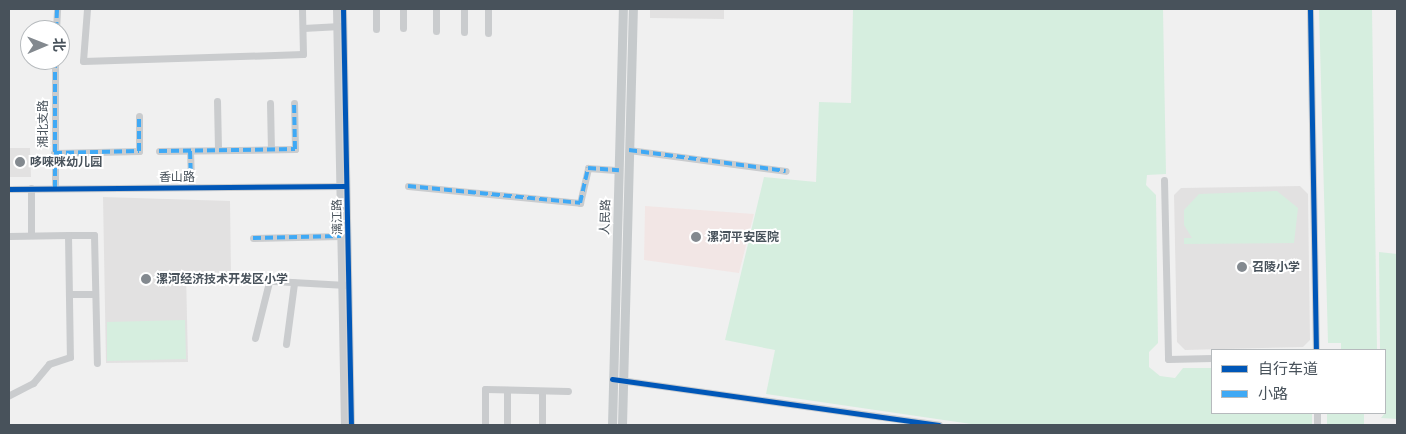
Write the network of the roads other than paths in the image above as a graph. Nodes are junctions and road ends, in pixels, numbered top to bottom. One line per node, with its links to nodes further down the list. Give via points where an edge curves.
1 (87, 9): 14 (street, via 83,61 303,54)
2 (302, 9): 14 (street)
3 (336, 9): 13 (street, 漓江路)
4 (343, 9): 13 (street, 漓江路)
5 (376, 9): 16 (street)
6 (403, 9): 15 (street)
7 (436, 9): 17 (street)
8 (464, 9): 18 (street)
9 (488, 9): 19 (street)
10 (624, 9): 31 (main road, 人民路)
11 (632, 9): 27 (main road, 人民路)
12 (1310, 9): 53 (street)
13 (340, 26): 14 (street); 34 (street, 漓江路)
14 (303, 28)
15 (403, 28)
16 (376, 29)
17 (436, 30)
18 (464, 32)
19 (488, 33)
20 (55, 70): 30 (street, 湘北支路)
21 (217, 101): 25 (street)
22 (270, 102): 26 (street)
23 (294, 104): 26 (street, via 295,149)
24 (139, 116): 30 (street, via 139,151)
25 (218, 150): 26 (street); 29 (street)
26 (271, 150)
27 (629, 150): 32 (street); 57 (main road, 人民路)
28 (159, 151): 29 (street)
29 (190, 151): 36 (street)
30 (54, 154): 39 (street, 湘北支路)
31 (619, 170): 35 (street, via 588,168 580,203); 56 (main road, 人民路)
32 (786, 171)
33 (1164, 180): 54 (street, via 1168,359)
34 (343, 186): 36 (street, 香山路); 43 (street, 漓江路); 48 (street, 漓江路)
35 (408, 186)
36 (191, 187): 39 (street, 香山路)
37 (9, 188): 38 (street, 香山路)
38 (31, 188): 39 (street, 香山路); 40 (street)
39 (55, 188)
40 (31, 235): 41 (street); 42 (street)
41 (9, 236)
42 (68, 236): 49 (street); 50 (street, via 94,235)
43 (341, 236): 44 (street); 48 (street, 漓江路)
44 (253, 238)
45 (256, 280): 46 (street)
46 (269, 282): 47 (street); 51 (street)
47 (294, 283): 48 (street); 52 (street)
48 (345, 285): 63 (street, 漓江路); 64 (street, 漓江路)
49 (69, 294): 50 (street); 61 (street, via 70,358 49,364 33,383)
50 (95, 294): 55 (street)
51 (255, 338)
52 (286, 344)
53 (1316, 349)
54 (1211, 358)
55 (97, 363)
56 (612, 379): 57 (street); 68 (main road, 人民路)
57 (624, 381): 62 (street); 69 (main road, 人民路)
58 (507, 390): 59 (street); 65 (street, via 485,389); 66 (street)
59 (542, 391): 60 (street); 67 (street)
60 (568, 391)
61 (9, 395)
62 (896, 422): 70 (street)
63 (344, 425)
64 (351, 425)
65 (485, 425)
66 (507, 425)
67 (542, 425)
68 (612, 425)
69 (622, 425)
70 (939, 425)

